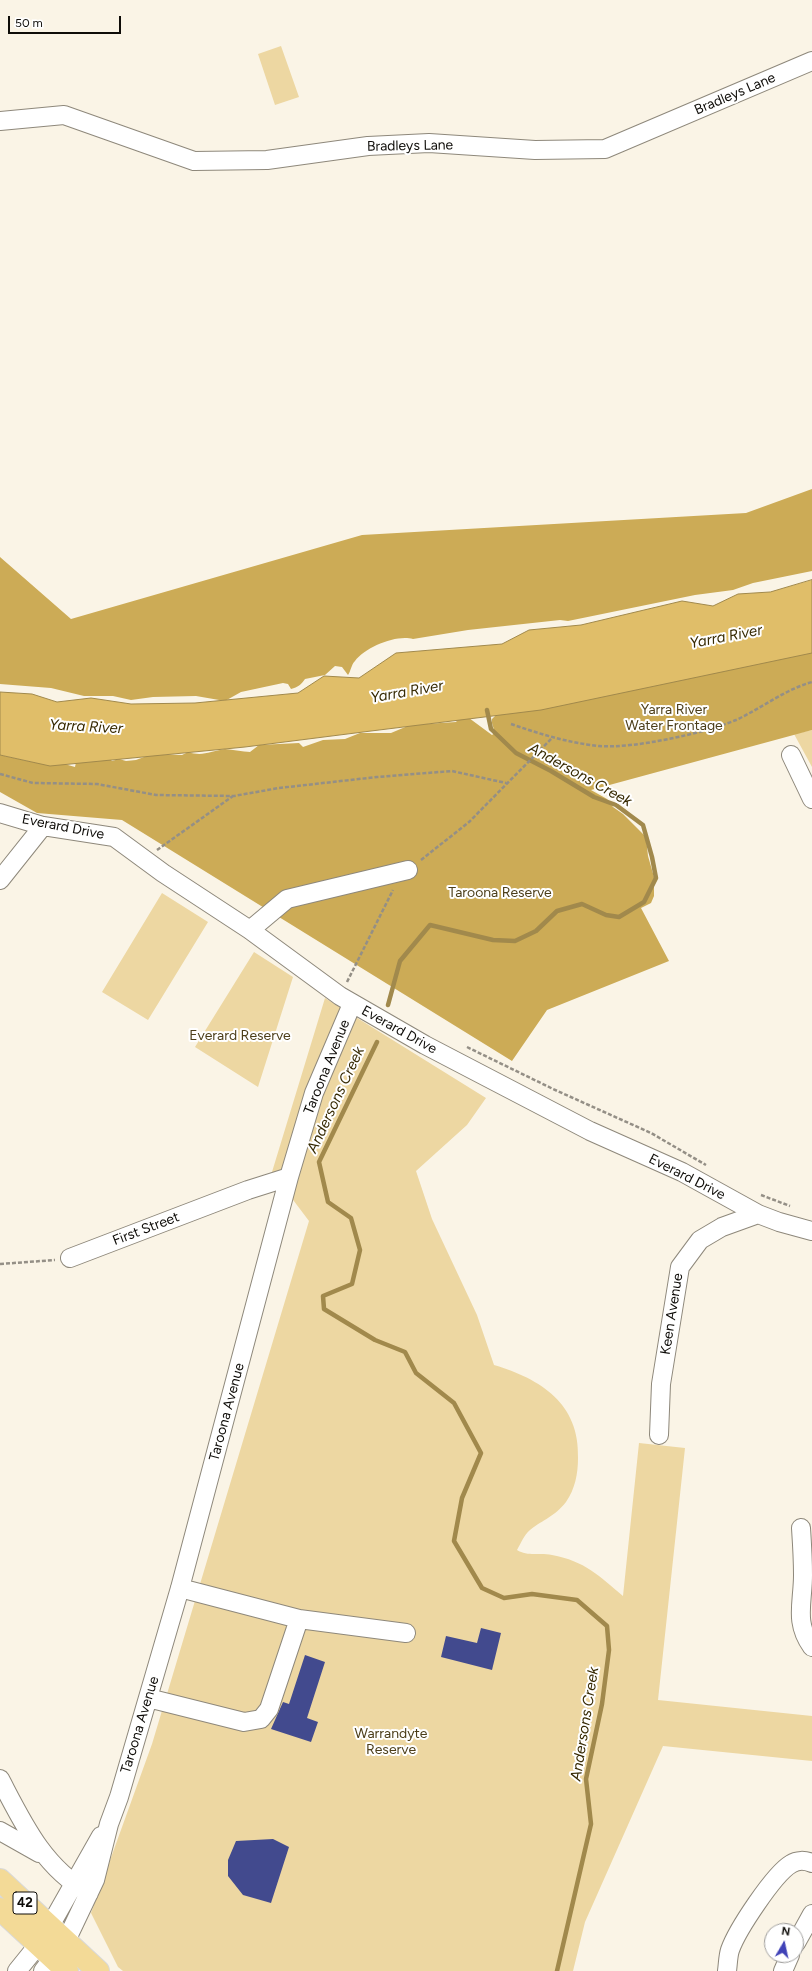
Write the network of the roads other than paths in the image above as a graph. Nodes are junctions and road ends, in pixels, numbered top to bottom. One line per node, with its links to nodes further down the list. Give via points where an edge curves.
1 (812, 61): 2 (street, Bradleys Lane, via 605,149 535,150 429,143 368,146 267,160 194,161 64,114)
2 (0, 121)
3 (791, 755): 4 (street)
4 (812, 799)
5 (0, 813): 6 (street, Everard Drive)
6 (43, 826): 8 (street); 9 (street, Everard Drive, via 114,837 163,873)
7 (405, 871): 9 (street, via 287,899)
8 (0, 880)
9 (250, 930): 10 (street, Everard Drive)
10 (352, 996): 11 (street, Taroona Avenue, via 314,1093); 12 (street, Everard Drive, via 425,1045 590,1131 682,1172)
11 (289, 1177): 14 (street, First Street, via 248,1190); 17 (street, Taroona Avenue)
12 (758, 1214): 13 (street, Everard Drive); 15 (street, Keen Avenue, via 722,1227 700,1240 680,1267 661,1384)
13 (812, 1231)
14 (70, 1258)
15 (659, 1435)
16 (801, 1528): 20 (street, via 803,1575 800,1620 804,1635)
17 (180, 1588): 18 (street); 21 (street, Taroona Avenue)
18 (299, 1619): 19 (street); 21 (street, via 269,1709 261,1719 244,1722)
19 (406, 1633)
20 (812, 1647)
21 (148, 1698): 27 (street, Taroona Avenue, via 109,1824 100,1863)
22 (0, 1778): 24 (street, via 24,1825)
23 (0, 1831): 24 (street)
24 (45, 1857): 27 (street)
25 (812, 1863): 35 (street, via 800,1861 791,1864 767,1890 752,1910 732,1947)
26 (0, 1880): 30 (main road, 42)
27 (82, 1888): 30 (street, Taroona Avenue); 32 (street, Taroona Avenue)
28 (0, 1909): 32 (main road, 42)
29 (812, 1914): 31 (street)
30 (50, 1926): 32 (main road, 42)
31 (804, 1928)
32 (54, 1959): 33 (street, Taroona Avenue); 34 (main road, 42)
33 (18, 1971)
34 (98, 1971)
35 (727, 1971)

